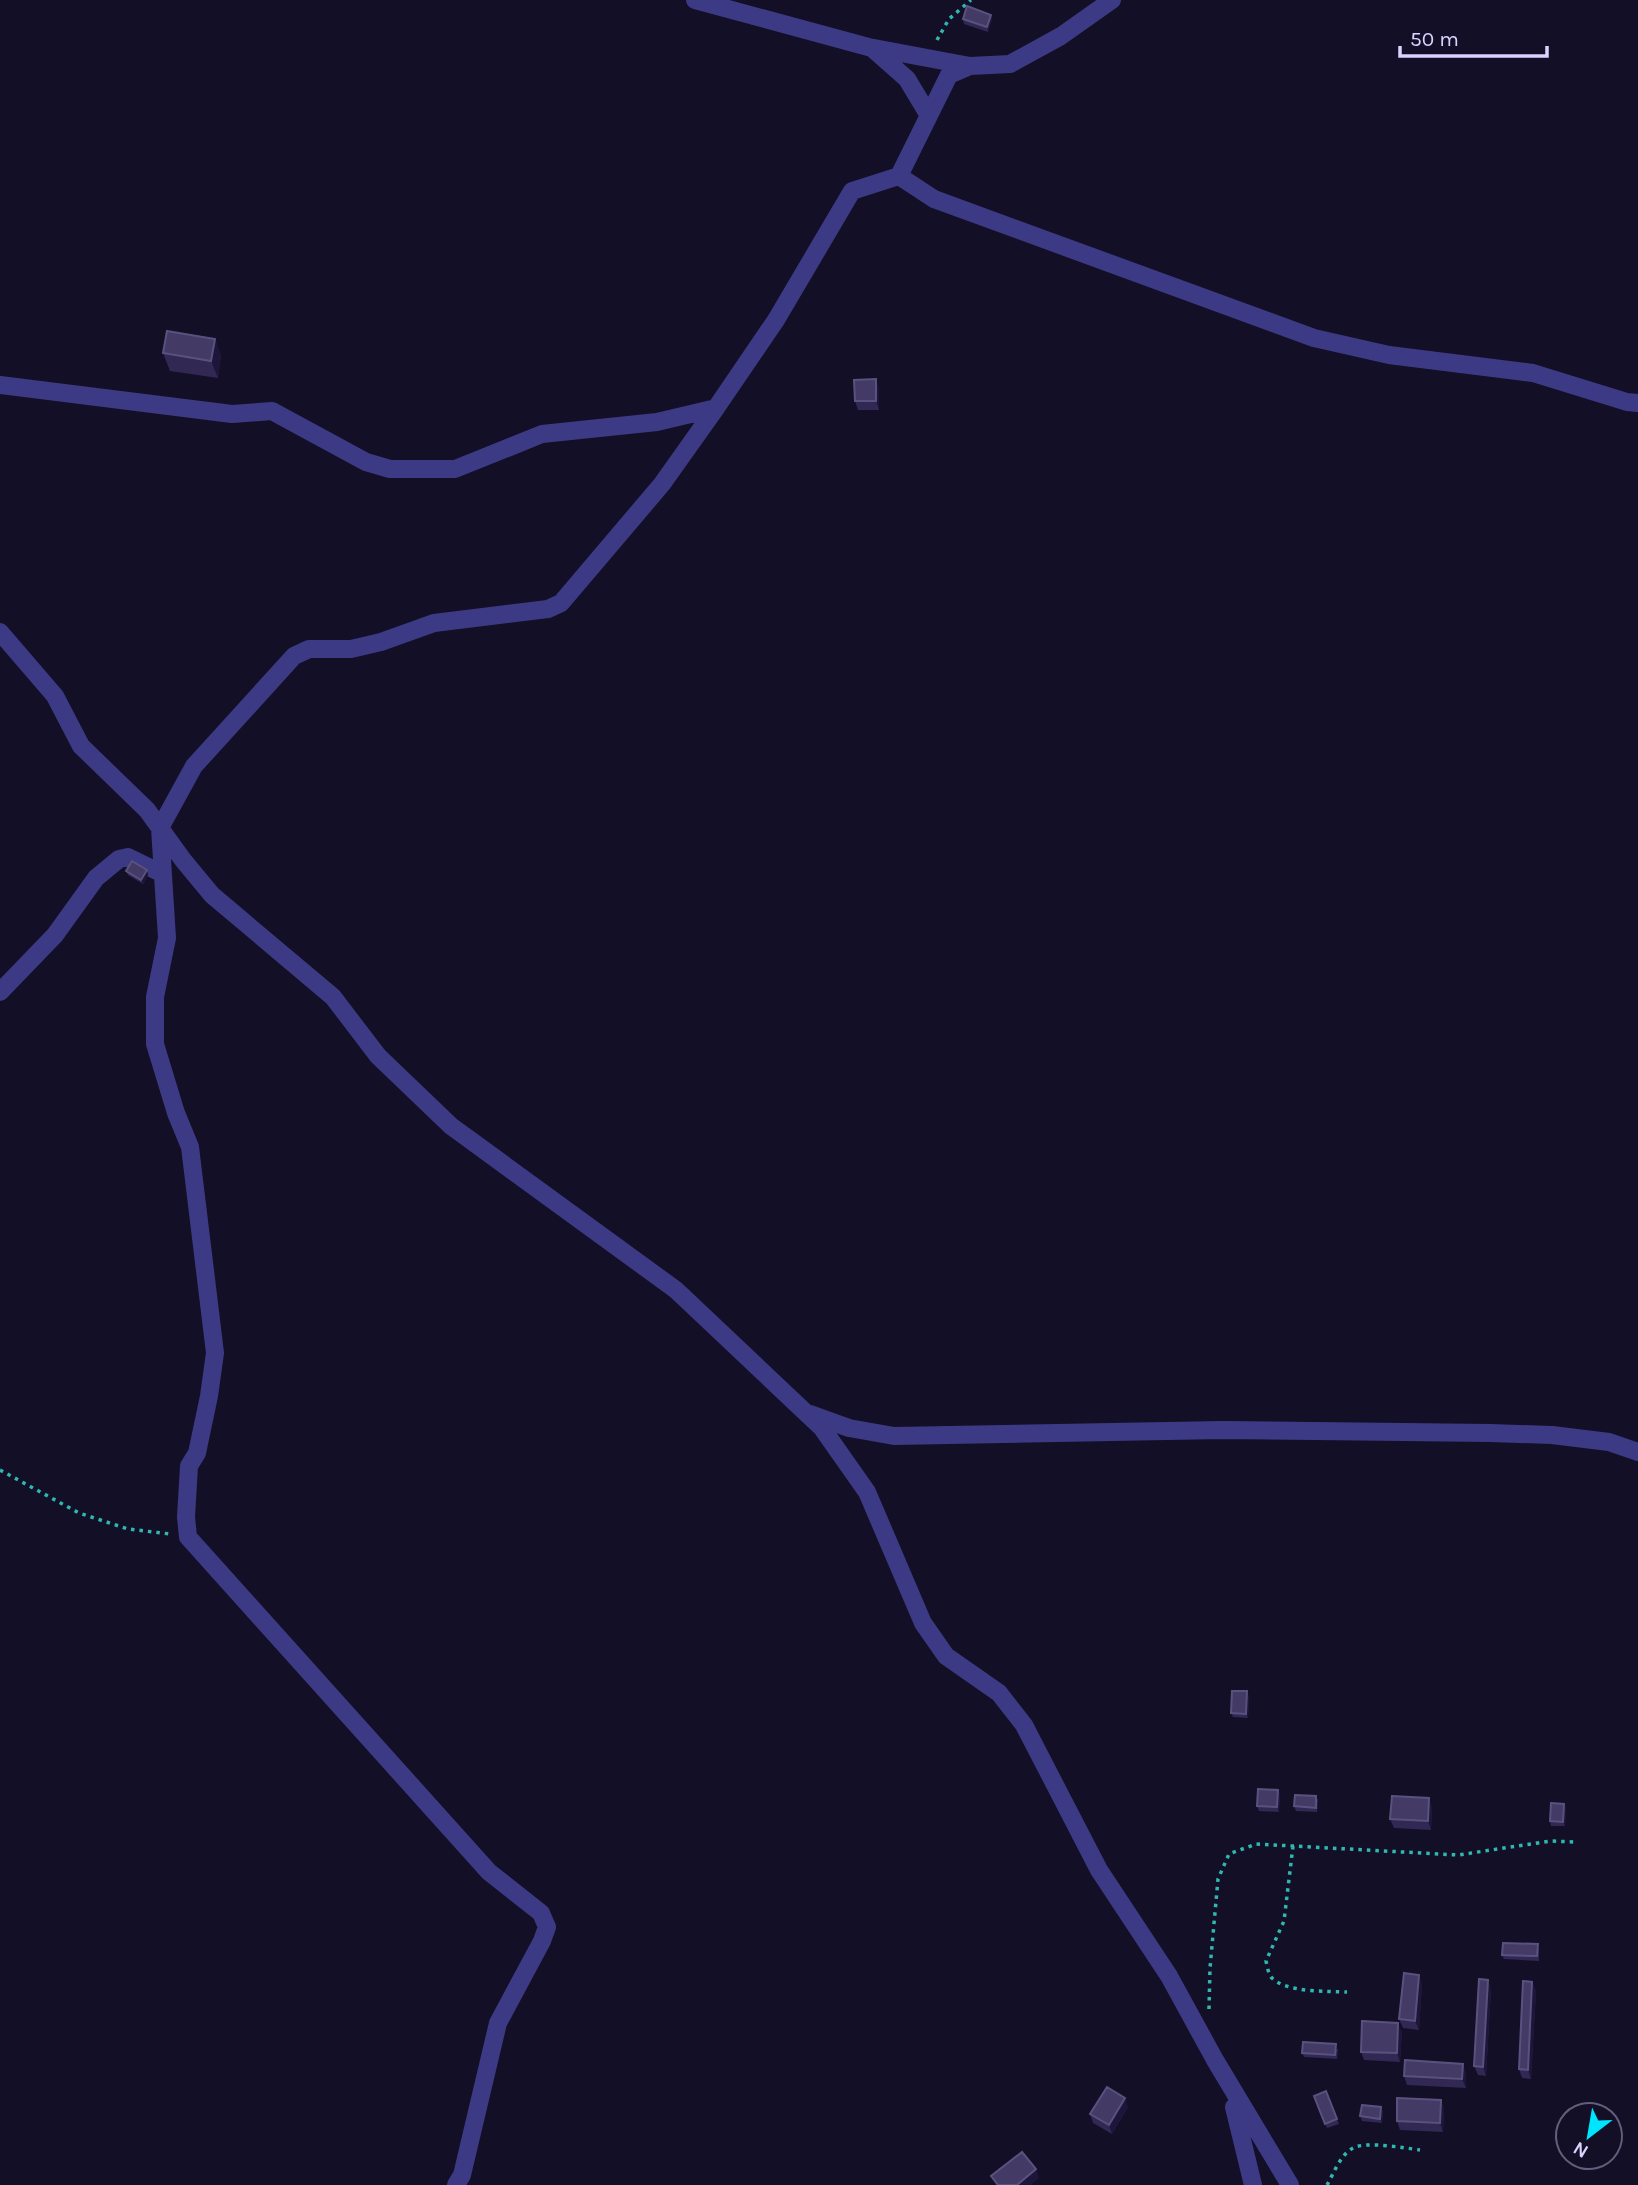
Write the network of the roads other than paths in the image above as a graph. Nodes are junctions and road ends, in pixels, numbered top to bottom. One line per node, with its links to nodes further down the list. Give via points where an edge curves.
1 (695, 0): 3 (street)
2 (1112, 0): 4 (street, via 1010,64)
3 (872, 48): 4 (street); 5 (street, via 907,79)
4 (970, 66): 5 (street, via 949,75)
5 (928, 114): 6 (street)
6 (899, 176): 8 (street, via 934,199 1314,338 1389,355 1533,373); 9 (street, via 852,191 776,320)
7 (0, 385): 9 (street, via 232,414 272,411 366,462 390,469 455,469 541,434 657,422)
8 (1638, 403)
9 (716, 408): 11 (street, via 662,484 561,603 548,609 434,623 381,642 351,649 310,649 295,656 194,766)
10 (0, 632): 11 (street, via 55,696 81,746)
11 (160, 828): 12 (street); 14 (street, via 212,895 333,997 378,1056 451,1126 676,1290)
12 (163, 874): 13 (street, via 128,857 119,859 96,878 55,935); 17 (street, via 167,938 155,997 155,1044 191,1147 215,1353 197,1453 189,1466 188,1537 489,1872 541,1913 547,1927 498,2023)
13 (0, 992)
14 (804, 1411): 15 (street, via 849,1428 894,1436 1222,1430 1490,1433 1563,1436 1609,1442); 16 (street, via 822,1428 867,1492 923,1623 946,1656 999,1693 1024,1726 1099,1870 1169,1976)
15 (1638, 1452)
16 (1228, 2082): 18 (street); 19 (street)
17 (456, 2185)
18 (1253, 2185)
19 (1290, 2185)

